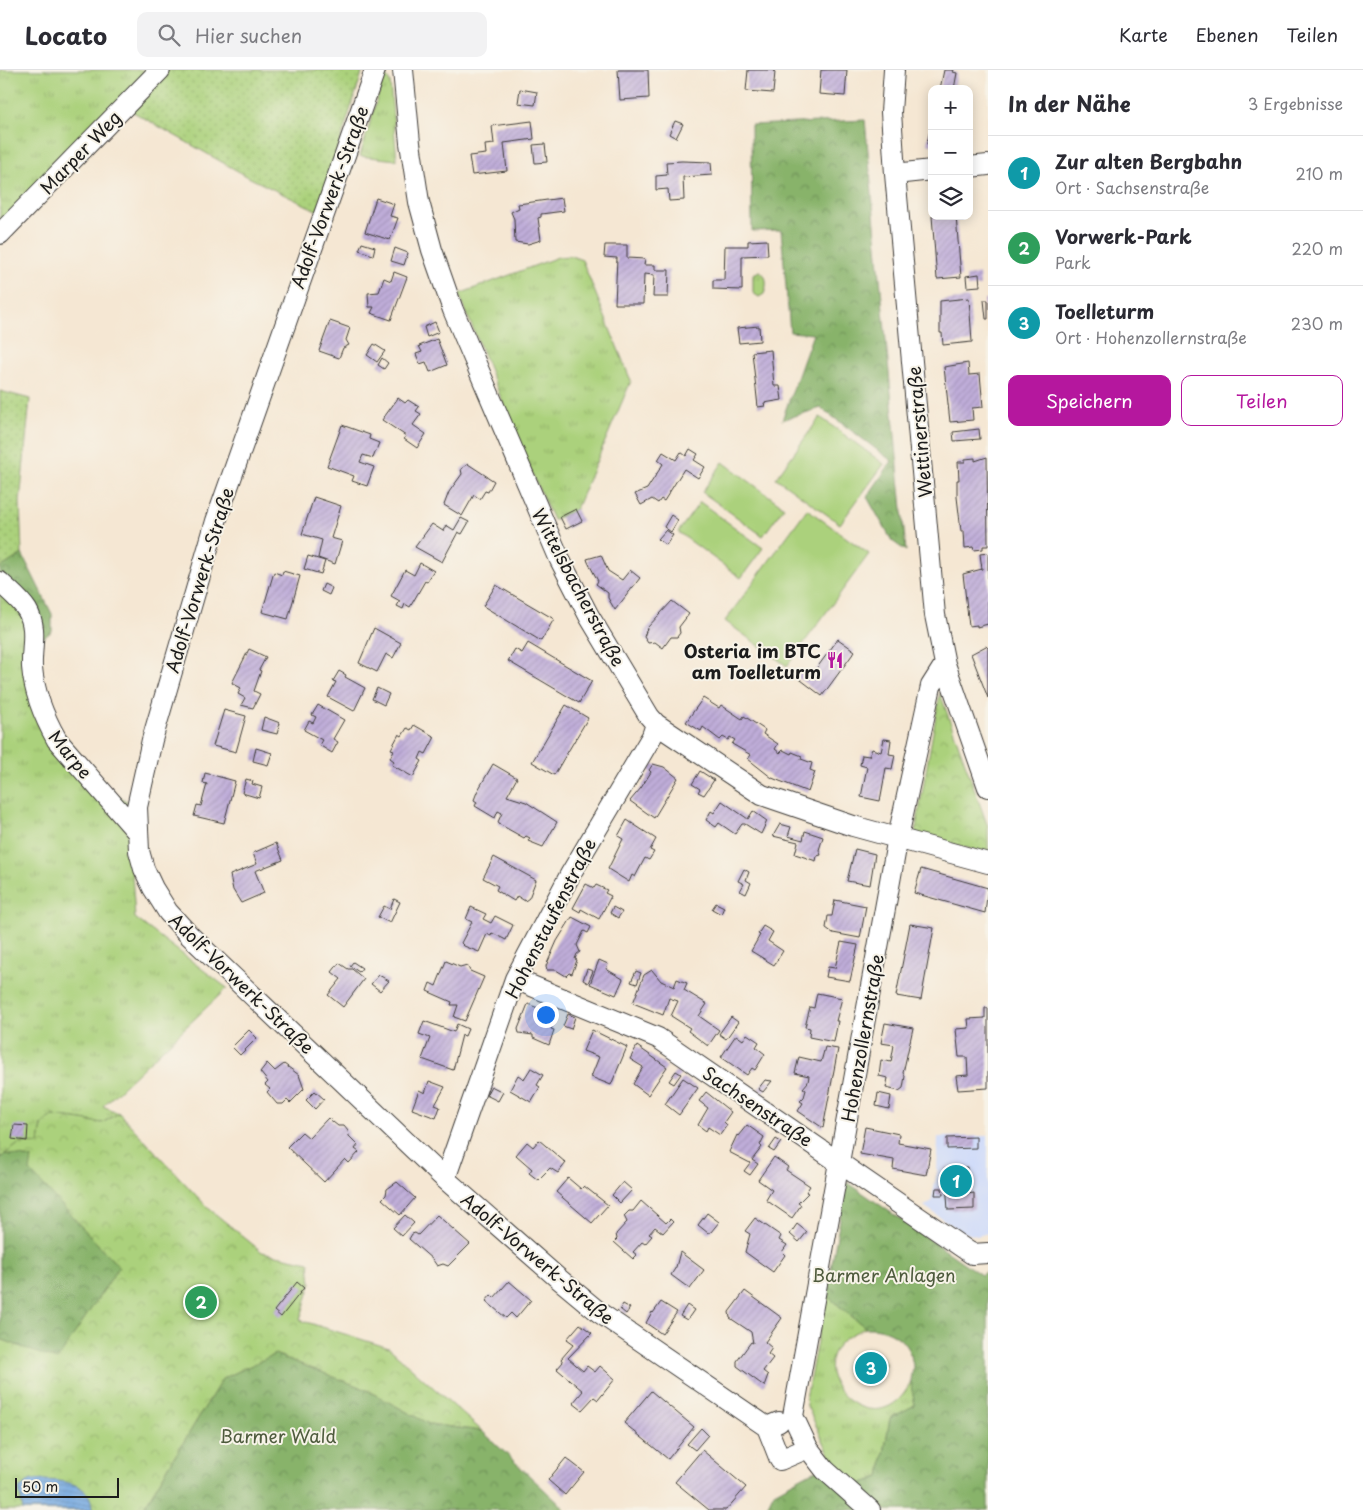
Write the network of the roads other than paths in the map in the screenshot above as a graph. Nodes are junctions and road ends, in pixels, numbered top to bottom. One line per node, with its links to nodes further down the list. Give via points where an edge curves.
1 (160, 70): 9 (street, Marper Weg)
2 (375, 70): 14 (street, Adolf-Vorwerk-Straße, via 242,441 197,581 150,750 137,807)
3 (403, 70): 12 (street, Wittelsbacherstraße, via 419,202 453,310 560,560 589,616)
4 (894, 70): 8 (street, Wettinerstraße, via 891,112)
5 (988, 165): 6 (street)
6 (973, 167)
7 (928, 170): 8 (street)
8 (895, 174): 11 (street, Wettinerstraße, via 935,615)
9 (0, 234)
10 (0, 582): 14 (street, Marpe, via 27,611 31,621 34,640 32,666 39,704 47,722 57,740)
11 (945, 664): 13 (street, Wettinerstraße); 15 (street, Hohenzollernstraße, via 931,686)
12 (656, 724): 15 (street, Wittelsbacherstraße, via 762,796 853,826); 17 (street, Hohenstaufenstraße)
13 (988, 787)
14 (138, 833): 19 (street, Adolf-Vorwerk-Straße, via 144,869 178,924)
15 (898, 836): 16 (street, Wittelsbacherstraße); 18 (street, Hohenzollernstraße)
16 (988, 863)
17 (515, 979): 18 (street, Sachsenstraße, via 658,1038); 19 (street, Hohenstaufenstraße)
18 (840, 1162): 20 (street, Sachsenstraße, via 972,1254); 21 (street, Hohenzollernstraße)
19 (445, 1179): 22 (street, Adolf-Vorwerk-Straße, via 600,1313)
20 (988, 1253)
21 (793, 1416): 22 (street); 23 (street)
22 (767, 1427): 23 (street, via 780,1460)
23 (808, 1448): 24 (street, via 825,1470)
24 (870, 1510)

